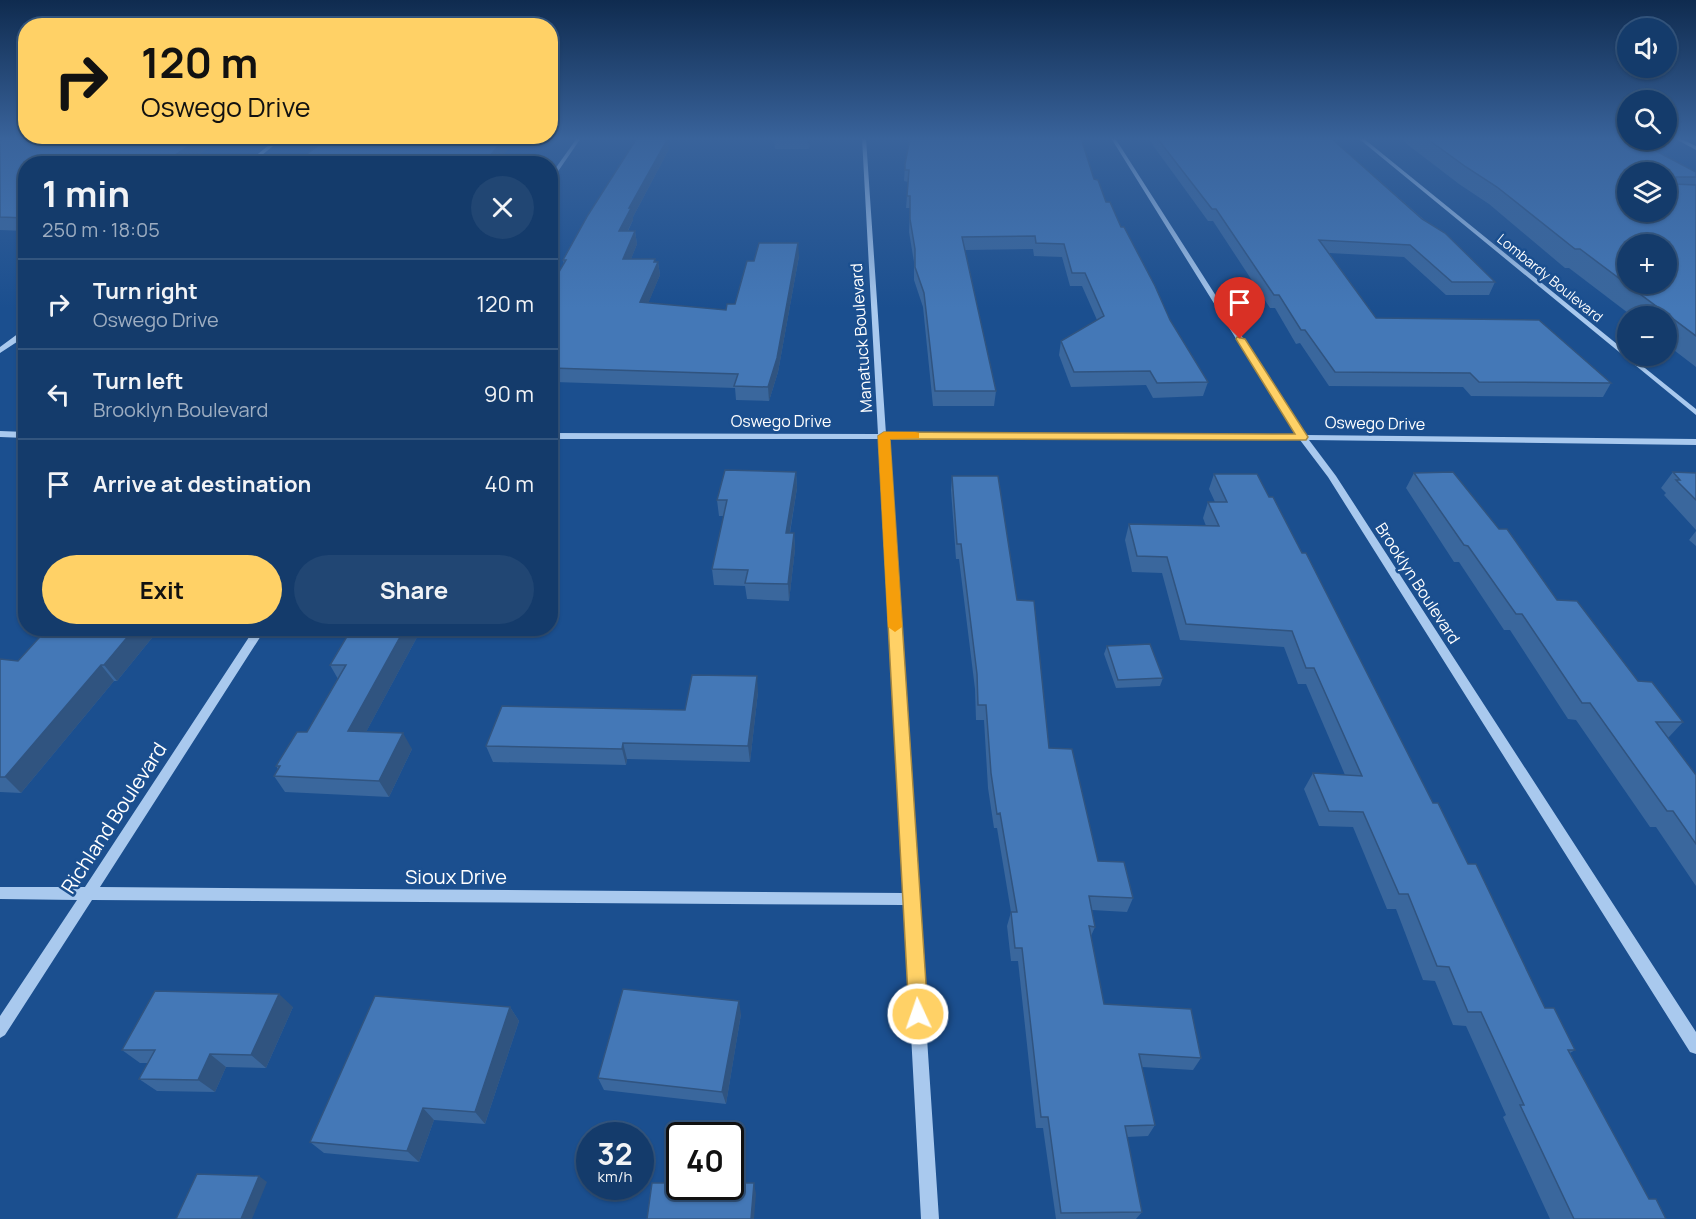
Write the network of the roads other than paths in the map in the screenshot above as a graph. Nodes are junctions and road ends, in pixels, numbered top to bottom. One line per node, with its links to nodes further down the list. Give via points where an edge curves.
1 (868, 195): 10 (street, Manatuck Boulevard)
2 (1149, 195): 11 (street, Brooklyn Boulevard)
3 (1430, 195): 6 (street, Lombardy Boulevard)
4 (18, 338): 5 (street)
5 (0, 351)
6 (1696, 413)
7 (0, 434): 8 (street)
8 (18, 435)
9 (558, 436): 10 (street, Oswego Drive)
10 (884, 436): 11 (street, Oswego Drive); 16 (street, Manatuck Boulevard)
11 (1302, 437): 12 (street, Oswego Drive); 18 (street, Brooklyn Boulevard, via 1332,477)
12 (1696, 442)
13 (256, 636): 15 (street, Richland Boulevard)
14 (0, 893): 15 (street, Sioux Drive)
15 (88, 894): 16 (street, Sioux Drive); 17 (street, Richland Boulevard)
16 (912, 900): 19 (street, Manatuck Boulevard)
17 (0, 1030)
18 (1696, 1046)
19 (930, 1219)

